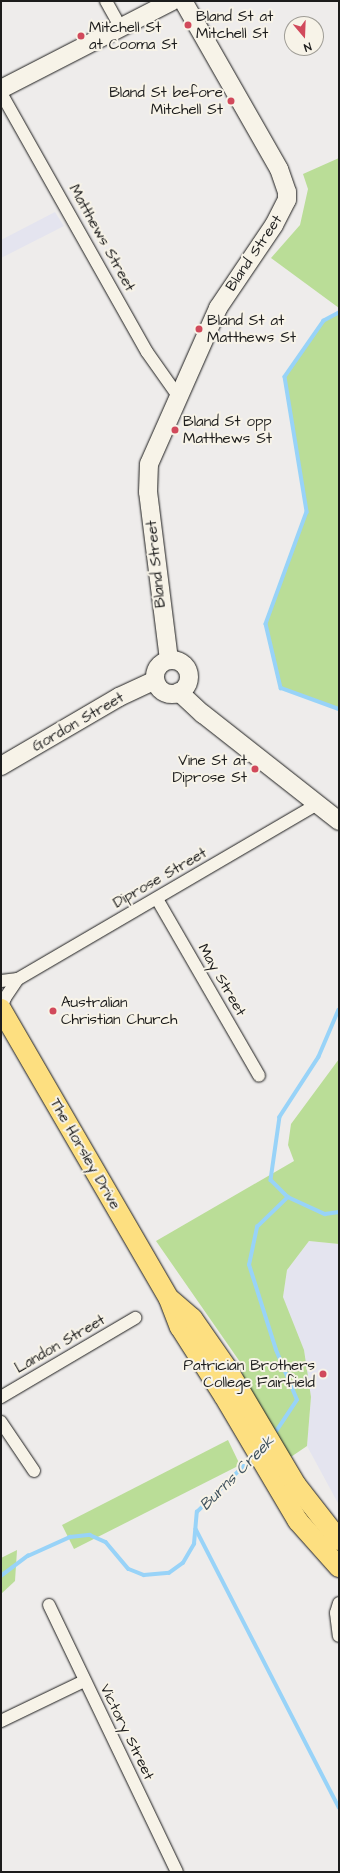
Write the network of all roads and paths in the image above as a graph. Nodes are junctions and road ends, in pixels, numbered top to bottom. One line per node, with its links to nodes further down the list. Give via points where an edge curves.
1 (106, 1): 4 (street)
2 (172, 1): 4 (street)
3 (183, 1): 7 (street, Bland Street, via 280,169 288,192 287,200 274,225 218,308)
4 (121, 28): 5 (street)
5 (1, 89)
6 (1, 93): 7 (street, Matthews Street, via 148,352)
7 (178, 396): 8 (street, Bland Street, via 154,453 148,475)
8 (169, 660): 9 (street, via 159,665); 10 (street, via 184,664 189,674 187,685)
9 (155, 680): 10 (street, via 164,692); 11 (street, Gordon Street, via 119,697)
10 (179, 692): 12 (street, via 203,714)
11 (1, 766)
12 (318, 804): 13 (street); 14 (street, Diprose Street)
13 (339, 821)
14 (156, 899): 15 (street, Diprose Street); 18 (street, May Street)
15 (18, 979): 16 (street, Diprose Street); 17 (street, Diprose Street)
16 (1, 981)
17 (1, 1009): 22 (main road, The Horsley Drive, via 169,1298 192,1318)
18 (259, 1076)
19 (135, 1318): 20 (street, Landon Street)
20 (1, 1396)
21 (1, 1422): 23 (street)
22 (275, 1466): 24 (main road, The Horsley Drive); 25 (main road, The Horsley Drive, via 298,1520)
23 (34, 1471)
24 (339, 1540)
25 (339, 1567)
26 (339, 1604): 28 (street, via 336,1613)
27 (49, 1605): 29 (street, Victory Street)
28 (339, 1636)
29 (84, 1681): 30 (street); 31 (street, Victory Street)
30 (1, 1721)
31 (177, 1872)

